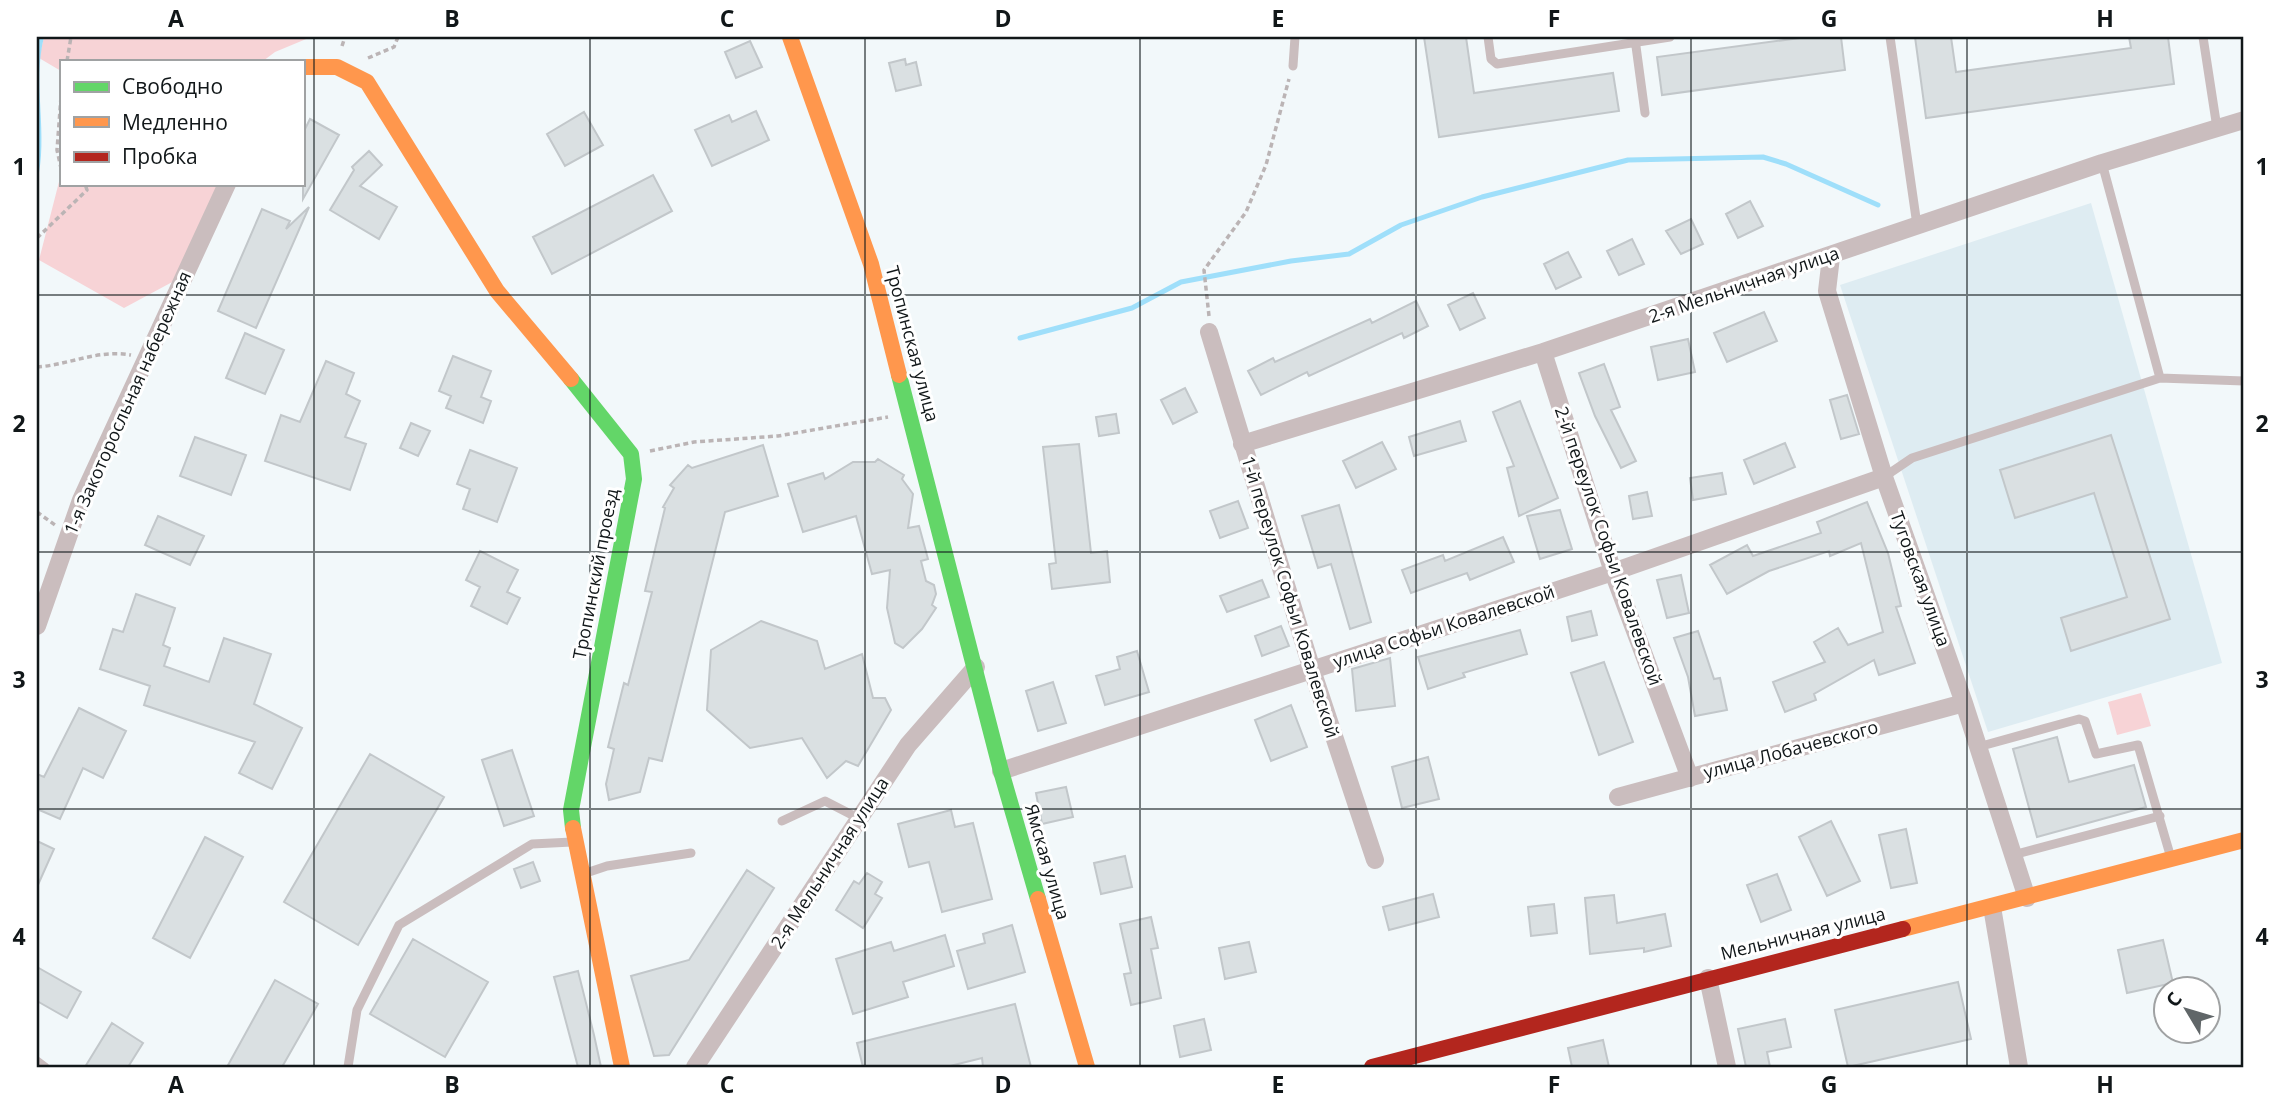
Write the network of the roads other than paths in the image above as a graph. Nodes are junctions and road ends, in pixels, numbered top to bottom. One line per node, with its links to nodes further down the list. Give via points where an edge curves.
1 (790, 37): 25 (street, Тропинская улица, via 871,264)
2 (1295, 37): 8 (lane)
3 (1488, 37): 7 (lane, via 1491,59 1497,64)
4 (1670, 37): 7 (lane)
5 (1890, 37): 15 (lane)
6 (2203, 37): 12 (lane)
7 (1635, 40): 10 (lane)
8 (1293, 66)
9 (304, 67): 36 (street, Тропинский проезд, via 333,64 350,69 367,82 497,291 631,454 634,479 571,810)
10 (1645, 113)
11 (2244, 120): 12 (street, 2-я Мельничная улица)
12 (2217, 128): 13 (street, 2-я Мельничная улица)
13 (2102, 163): 15 (street, 2-я Мельничная улица); 19 (lane)
14 (225, 186): 24 (street, 1-я Закоторосльная набережная, via 81,500)
15 (1917, 225): 16 (street, 2-я Мельничная улица)
16 (1830, 257): 18 (street, 2-я Мельничная улица); 22 (street, Туговская улица, via 1827,291)
17 (1209, 332): 21 (street, 1-й переулок Софьи Ковалевской)
18 (1544, 352): 21 (street, 2-я Мельничная улица); 23 (street, 2-й переулок Софьи Ковалевской)
19 (2160, 378): 20 (lane); 22 (lane, via 1912,458)
20 (2244, 381)
21 (1242, 444): 26 (street, 1-й переулок Софьи Ковалевской)
22 (1884, 477): 23 (street, улица Софьи Ковалевской); 27 (street, Туговская улица)
23 (1613, 572): 26 (street, улица Софьи Ковалевской); 30 (street, 2-й переулок Софьи Ковалевской)
24 (37, 626)
25 (976, 667): 29 (street, Ямская улица); 33 (street, 2-я Мельничная улица, via 908,745)
26 (1311, 670): 29 (street, улица Софьи Ковалевской); 40 (street, 1-й переулок Софьи Ковалевской)
27 (1964, 703): 28 (street, Туговская улица); 30 (street, улица Лобачевского)
28 (1978, 747): 32 (lane, via 2083,719 2096,754 2136,744 2140,747); 38 (street, Туговская улица)
29 (1001, 771): 50 (street, Ямская улица)
30 (1690, 778): 31 (street, улица Лобачевского)
31 (1618, 797)
32 (2160, 816): 38 (lane); 39 (lane)
33 (860, 819): 34 (lane, via 825,801); 49 (street, 2-я Мельничная улица)
34 (782, 821)
35 (2244, 840): 39 (street, Мельничная улица)
36 (574, 842): 41 (street, Тропинский проезд); 47 (lane, via 532,844 399,925 357,1010)
37 (691, 853): 41 (lane)
38 (2013, 855): 42 (street, Туговская улица)
39 (2172, 859): 42 (street, Мельничная улица)
40 (1375, 860)
41 (581, 874): 48 (street, Тропинский проезд)
42 (2027, 898): 43 (street, Мельничная улица)
43 (1992, 907): 44 (street, Мельничная улица); 53 (street)
44 (1709, 978): 51 (street, Мельничная улица); 52 (street)
45 (37, 1061): 46 (lane)
46 (45, 1067)
47 (348, 1067)
48 (622, 1067)
49 (695, 1067)
50 (1087, 1067)
51 (1372, 1067)
52 (1727, 1067)
53 (2019, 1067)

